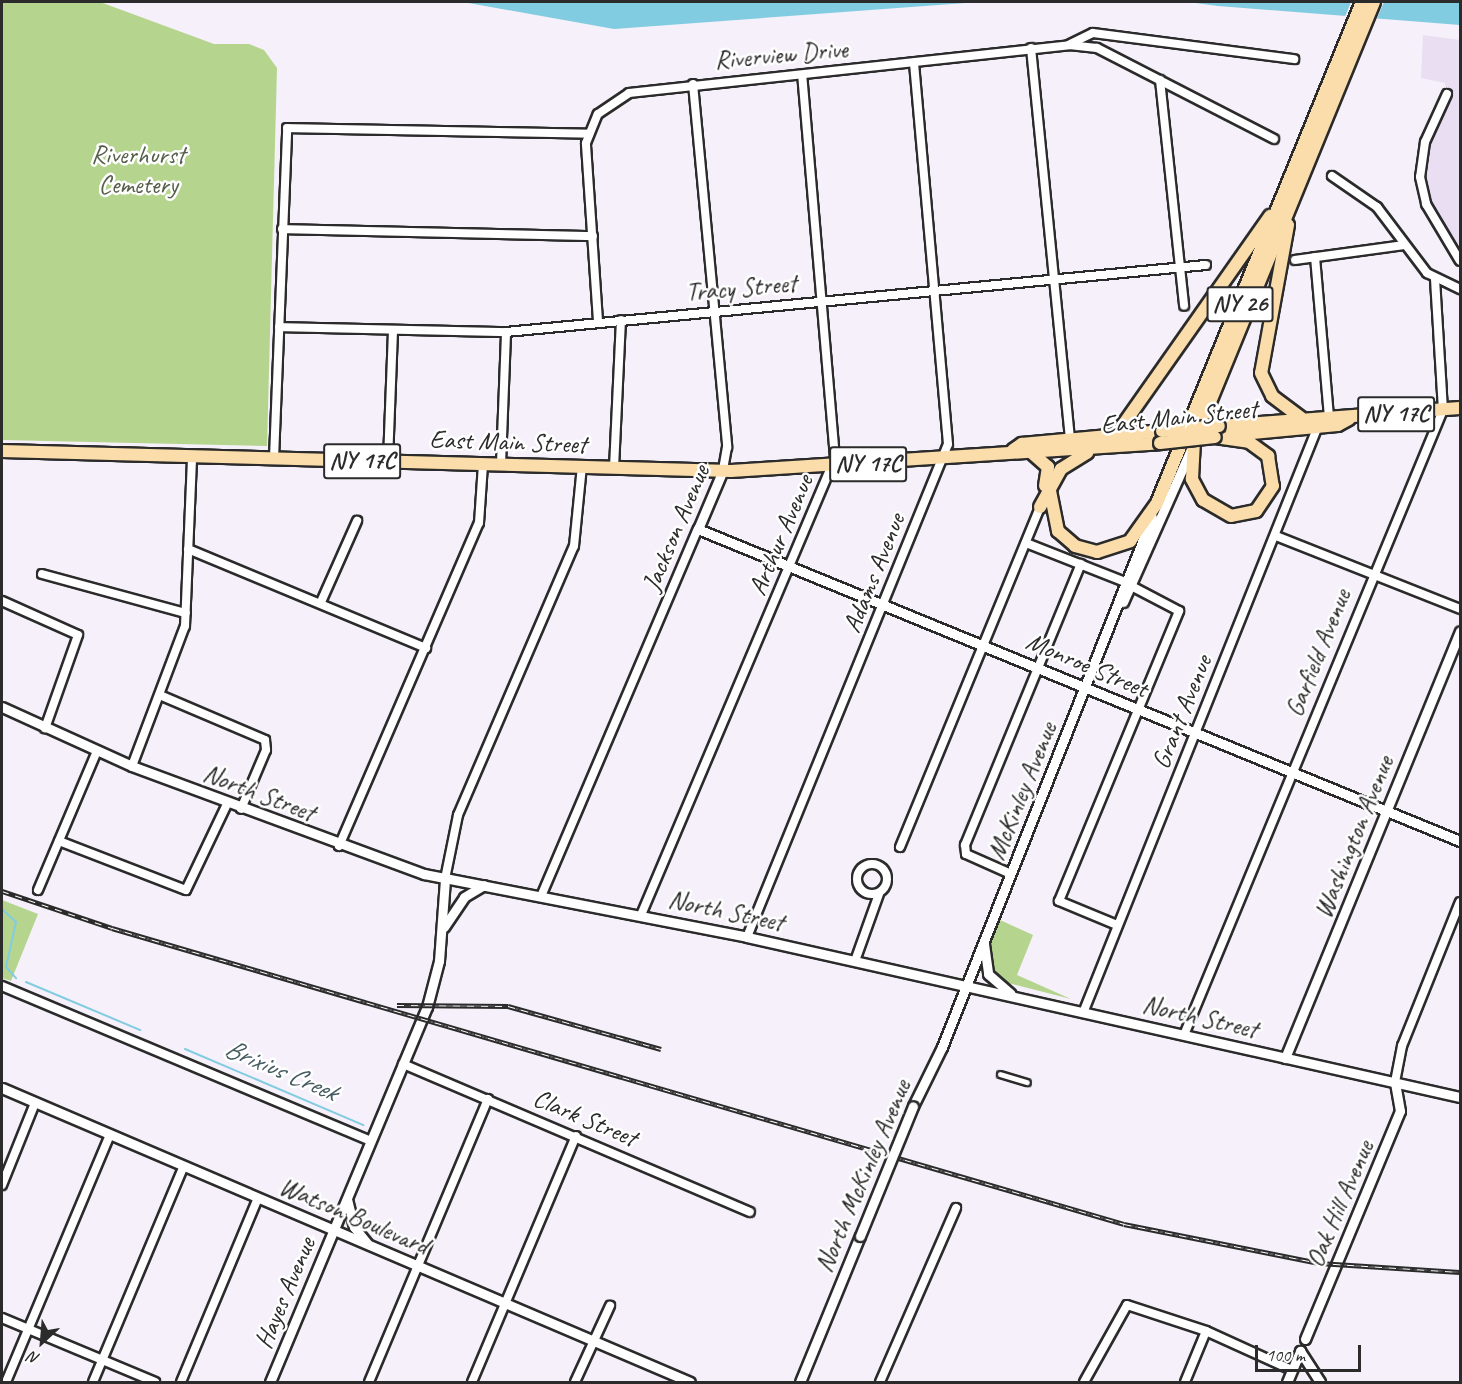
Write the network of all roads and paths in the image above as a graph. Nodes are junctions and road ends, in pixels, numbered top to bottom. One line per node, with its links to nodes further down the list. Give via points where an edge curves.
1 (1362, 2): 11 (main road, NY 26)
2 (1374, 2): 11 (main road, NY 26)
3 (1069, 45): 4 (street, Riverview Drive); 5 (street, via 1093,33); 8 (street, Riverview Drive, via 1097,48)
4 (1031, 48): 6 (street, Riverview Drive); 26 (street)
5 (1294, 59)
6 (914, 63): 7 (street, Riverview Drive); 28 (street, Adams Avenue)
7 (802, 75): 9 (street, Riverview Drive); 29 (street, Arthur Avenue)
8 (1160, 80): 13 (street, Riverview Drive); 24 (street)
9 (693, 84): 12 (street, Riverview Drive, via 619,97 598,114); 31 (street, Jackson Avenue)
10 (1447, 94): 22 (street, via 1425,142 1420,177 1426,204)
11 (1326, 105): 15 (main road, NY 26); 16 (main road, NY 26)
12 (588, 134): 17 (street, via 288,127); 18 (street)
13 (1274, 139)
14 (1332, 176): 19 (street, via 1367,198)
15 (1288, 183): 44 (main road); 63 (main road, NY 26)
16 (1292, 200): 40 (main road, NY 26, via 1261,373 1272,396); 47 (main road)
17 (282, 229): 18 (street); 34 (street)
18 (593, 236): 33 (street)
19 (1404, 245): 20 (street); 25 (street)
20 (1316, 257): 21 (street); 39 (street)
21 (1294, 260)
22 (1461, 261)
23 (1206, 265): 24 (street, Tracy Street)
24 (1180, 268): 26 (street, Tracy Street); 30 (street)
25 (1435, 278): 27 (street); 38 (street, Garfield Avenue)
26 (1056, 280): 28 (street, Tracy Street); 46 (street)
27 (1461, 289)
28 (935, 292): 29 (street, Tracy Street); 53 (street, Adams Avenue, via 948,438)
29 (823, 302): 31 (street, Tracy Street); 59 (street, Arthur Avenue, via 836,451)
30 (1184, 306)
31 (713, 311): 32 (street, Tracy Street); 61 (street, Jackson Avenue, via 727,447)
32 (621, 320): 33 (street, Tracy Street); 60 (street)
33 (598, 321): 36 (street, Tracy Street)
34 (279, 327): 35 (street, Tracy Street); 54 (street)
35 (393, 330): 36 (street, Tracy Street); 55 (street)
36 (506, 332): 57 (street)
37 (1461, 408): 38 (main road, East Main Street / NY 17C)
38 (1443, 410): 41 (main road, East Main Street / NY 17C); 73 (street, Garfield Avenue)
39 (1329, 416): 40 (main road, East Main Street / NY 17C); 41 (main road, East Main Street / NY 17C)
40 (1303, 418): 43 (main road, East Main Street / NY 17C)
41 (1349, 419): 42 (main road, East Main Street / NY 17C)
42 (1318, 426): 43 (main road, East Main Street / NY 17C); 67 (street, Grant Avenue)
43 (1217, 431): 45 (main road, East Main Street / NY 17C, bridge); 47 (main road, via 1249,442 1272,463 1270,495 1247,515 1224,515 1203,500 1192,478)
44 (1116, 435): 45 (main road, East Main Street / NY 17C); 46 (main road, East Main Street / NY 17C)
45 (1161, 437): 48 (main road, East Main Street / NY 17C)
46 (1070, 440): 49 (main road, East Main Street / NY 17C, via 1022,444)
47 (1194, 441): 74 (street, McKinley Avenue)
48 (1096, 449): 51 (main road, East Main Street / NY 17C); 62 (main road, via 1067,464)
49 (1013, 450): 51 (main road, East Main Street / NY 17C); 53 (main road, East Main Street / NY 17C)
50 (2, 451): 52 (main road, East Main Street / NY 17C)
51 (1033, 454): 64 (main road, via 1050,474)
52 (192, 456): 54 (main road, East Main Street / NY 17C); 69 (street)
53 (944, 457): 59 (main road, East Main Street / NY 17C); 77 (street, Adams Avenue)
54 (274, 458): 55 (main road, East Main Street / NY 17C)
55 (388, 461): 56 (main road, East Main Street / NY 17C)
56 (483, 464): 57 (main road, East Main Street / NY 17C); 82 (street, via 479,523)
57 (501, 464): 58 (main road, East Main Street / NY 17C)
58 (582, 466): 60 (main road, East Main Street / NY 17C); 101 (street, via 574,546 456,821)
59 (832, 467): 61 (main road, East Main Street / NY 17C); 71 (street, Arthur Avenue)
60 (614, 468): 61 (main road, East Main Street / NY 17C)
61 (723, 470): 66 (street, Jackson Avenue)
62 (1050, 491): 63 (main road, NY 26, via 1058,531 1075,546 1097,552 1130,541); 64 (main road)
63 (1157, 503): 74 (street, McKinley Avenue)
64 (1040, 507): 68 (street)
65 (357, 521): 76 (street)
66 (698, 529): 71 (street, Monroe Street); 104 (street, Jackson Avenue)
67 (1276, 536): 73 (street); 89 (street, Grant Avenue)
68 (1026, 543): 70 (street); 81 (street)
69 (188, 549): 76 (street); 79 (street)
70 (1081, 564): 74 (street); 83 (street)
71 (790, 566): 77 (street, Monroe Street); 107 (street, Arthur Avenue)
72 (42, 574): 79 (street)
73 (1373, 574): 78 (street); 92 (street, Garfield Avenue)
74 (1129, 584): 84 (street, McKinley Avenue); 87 (street, via 1179,611)
75 (2, 601): 88 (street, via 75,632 79,643)
76 (321, 602): 82 (street)
77 (884, 604): 81 (street, Monroe Street); 110 (street, Adams Avenue)
78 (1461, 609)
79 (186, 613): 85 (street)
80 (1461, 632): 95 (street, Washington Avenue)
81 (984, 645): 83 (street, Monroe Street); 99 (street)
82 (426, 648): 98 (street)
83 (1038, 667): 84 (street, Monroe Street); 100 (street, via 964,850)
84 (1087, 688): 87 (street, Monroe Street); 100 (street, McKinley Avenue)
85 (162, 696): 91 (street); 94 (street, via 265,740 266,750)
86 (2, 707): 88 (street, North Street)
87 (1139, 710): 89 (street, Monroe Street); 108 (street, via 1059,901)
88 (45, 728): 90 (street, North Street)
89 (1196, 732): 92 (street, Monroe Street); 108 (street, Grant Avenue)
90 (97, 751): 91 (street, North Street); 96 (street)
91 (132, 766): 93 (street, North Street)
92 (1293, 772): 95 (street, Monroe Street); 117 (street, Garfield Avenue)
93 (227, 804): 94 (street, North Street); 96 (street, via 186,890)
94 (241, 809): 98 (street, North Street)
95 (1387, 811): 97 (street, Monroe Street); 118 (street, Washington Avenue)
96 (59, 841): 103 (street)
97 (1461, 841)
98 (339, 846): 101 (street, North Street)
99 (900, 847)
100 (1011, 874): 111 (street, McKinley Avenue)
101 (446, 879): 102 (street, North Street); 109 (street, Hayes Avenue)
102 (484, 885): 104 (street, North Street); 109 (street, via 452,910)
103 (38, 890)
104 (542, 894): 107 (street, North Street)
105 (879, 894): 105 (street, via 887,885 886,872 866,865 859,872 859,887); 112 (street)
106 (1461, 903): 122 (street, via 1402,1046)
107 (641, 915): 110 (street, North Street)
108 (1117, 925): 116 (street, Grant Avenue)
109 (441, 934): 119 (street, Hayes Avenue, via 431,993)
110 (747, 937): 112 (street, North Street)
111 (984, 940): 114 (street, McKinley Avenue); 115 (street, via 988,974)
112 (855, 961): 114 (street, North Street)
113 (2, 986): 129 (street)
114 (966, 986): 115 (street, North Street); 157 (street, North McKinley Avenue, bridge)
115 (1021, 999): 116 (street, North Street)
116 (1083, 1013): 117 (street, North Street)
117 (1184, 1035): 118 (street, North Street)
118 (1285, 1058): 122 (street, North Street)
119 (403, 1064): 125 (street, Clark Street); 129 (street, Hayes Avenue)
120 (1000, 1074): 121 (street)
121 (1027, 1082)
122 (1395, 1082): 124 (street, North Street); 144 (street, Oak Hill Avenue, via 1400,1111)
123 (2, 1088): 126 (street, Watson Boulevard)
124 (1461, 1097)
125 (488, 1099): 128 (street, Clark Street); 138 (street)
126 (35, 1103): 127 (street, Watson Boulevard); 131 (street)
127 (110, 1135): 130 (street, Watson Boulevard); 142 (street)
128 (576, 1136): 135 (street, Clark Street); 139 (street, via 527,1244)
129 (371, 1141): 133 (street, Hayes Avenue)
130 (184, 1166): 132 (street, Watson Boulevard); 146 (street)
131 (2, 1185)
132 (258, 1198): 136 (street, Watson Boulevard); 152 (street)
133 (347, 1199): 136 (street, Hayes Avenue); 137 (street, via 354,1227)
134 (956, 1208): 158 (street)
135 (750, 1212)
136 (334, 1231): 137 (street, Watson Boulevard); 153 (street, Hayes Avenue)
137 (371, 1246): 138 (street, Watson Boulevard)
138 (419, 1266): 139 (street, Watson Boulevard); 154 (street)
139 (508, 1304): 145 (street, Watson Boulevard); 155 (street)
140 (610, 1306): 145 (street)
141 (2, 1318): 142 (street)
142 (28, 1328): 146 (street); 149 (street)
143 (1206, 1331): 147 (street); 159 (street, via 1131,1305 1118,1313); 160 (street)
144 (1305, 1339)
145 (593, 1341): 148 (street, Watson Boulevard); 156 (street)
146 (103, 1360): 150 (street); 151 (street)
147 (1292, 1370): 161 (street); 162 (street); 162 (street, via 1300,1350)
148 (683, 1381)
149 (6, 1383)
150 (93, 1383)
151 (155, 1383)
152 (182, 1383)
153 (270, 1383)
154 (369, 1383)
155 (472, 1383)
156 (575, 1383)
157 (800, 1383)
158 (880, 1383)
159 (1084, 1383)
160 (1185, 1383)
161 (1287, 1383)
162 (1319, 1383)

